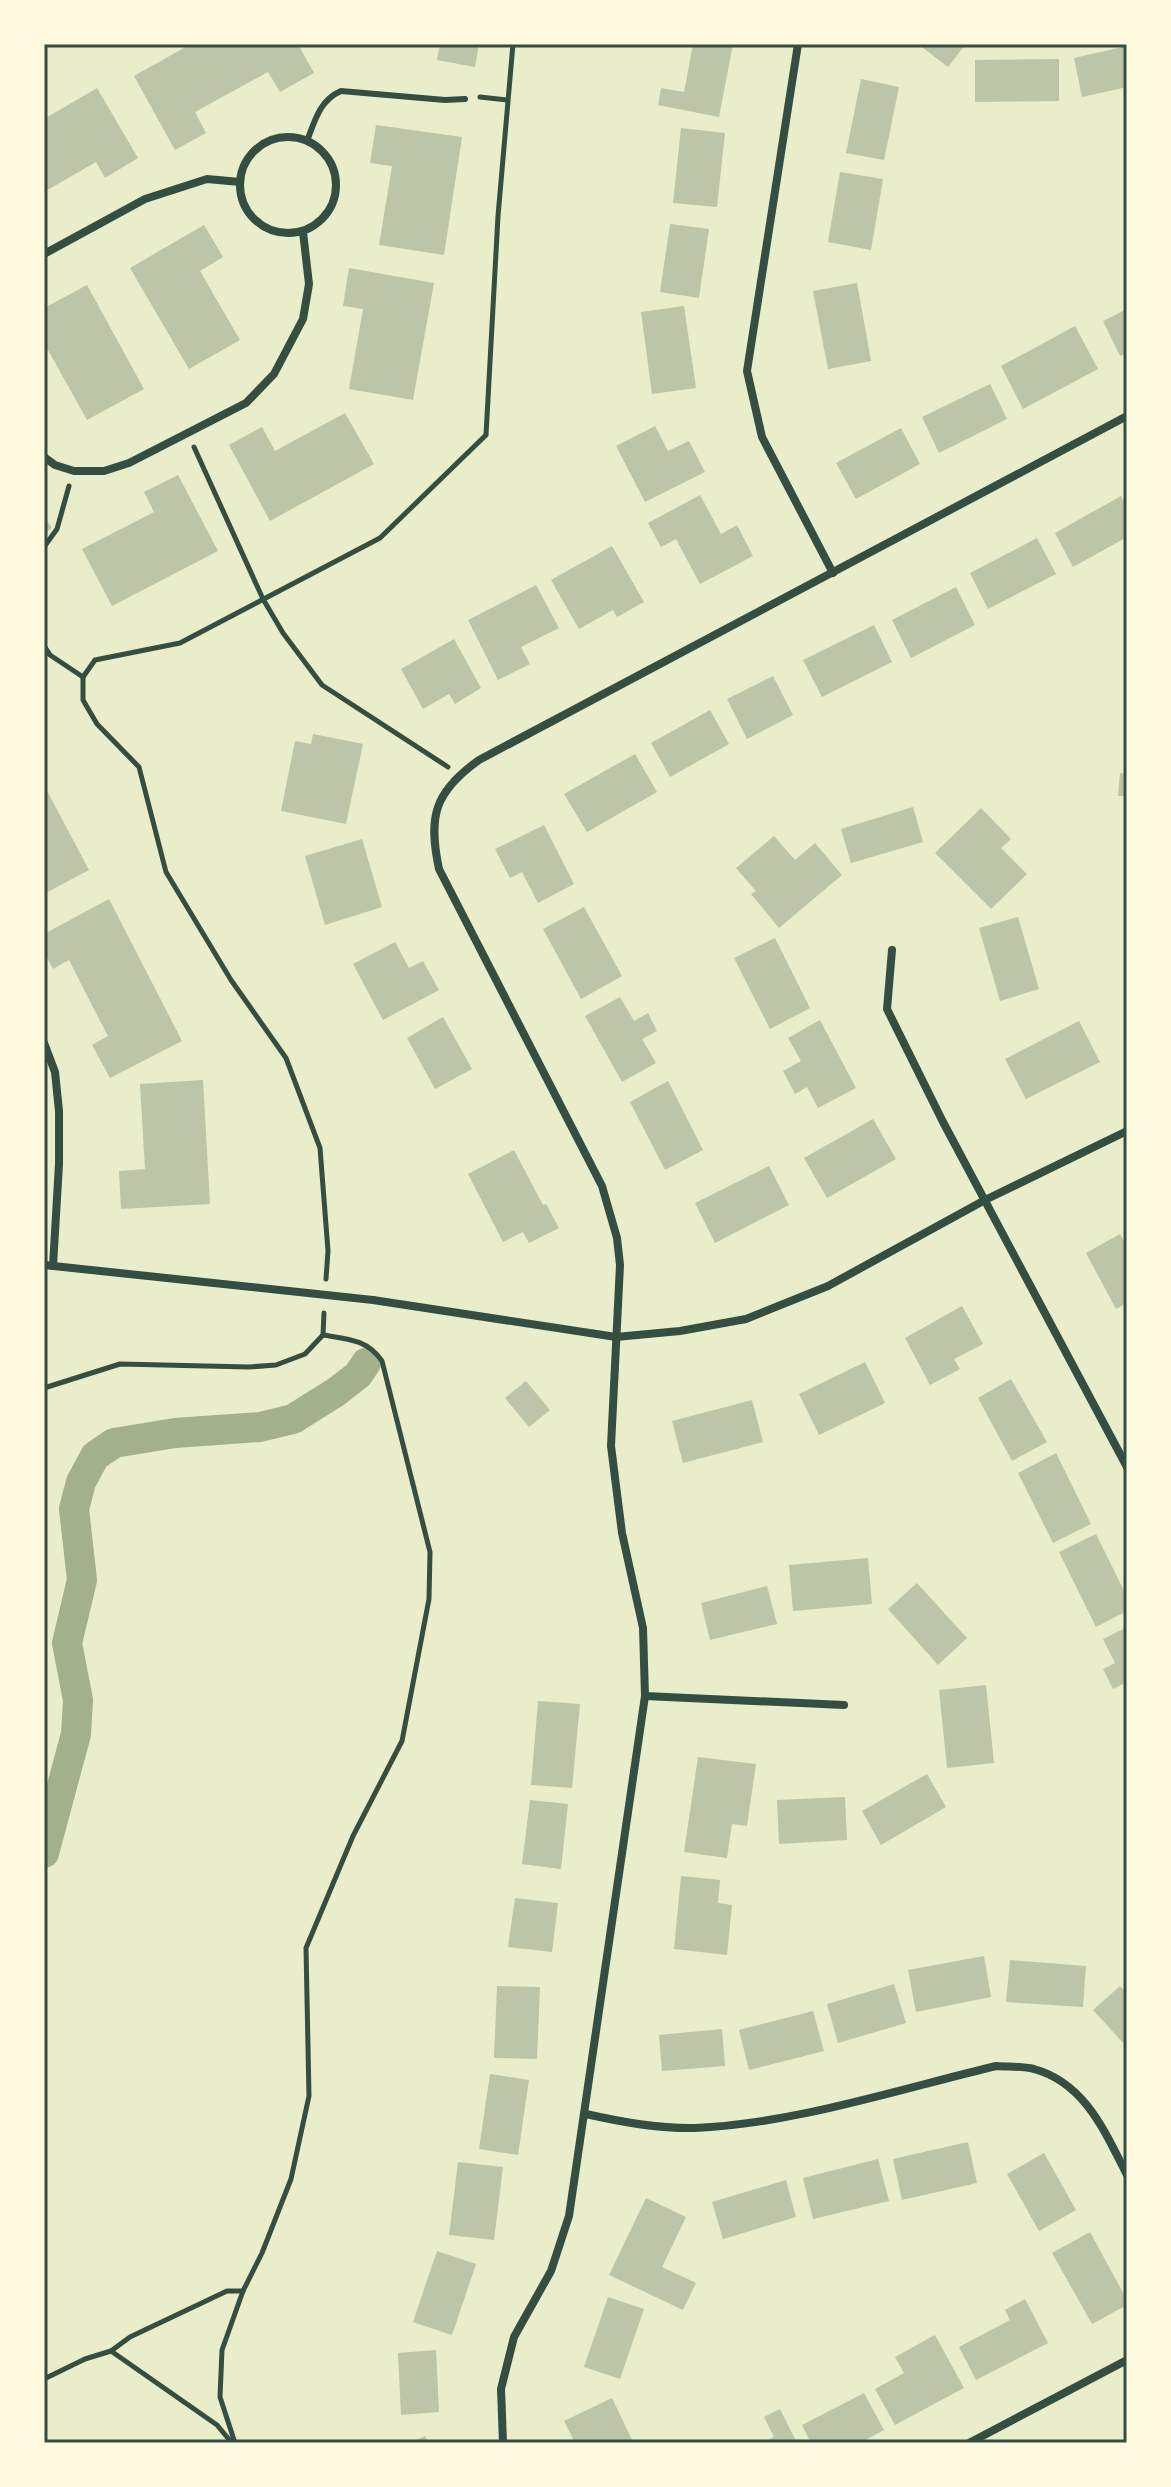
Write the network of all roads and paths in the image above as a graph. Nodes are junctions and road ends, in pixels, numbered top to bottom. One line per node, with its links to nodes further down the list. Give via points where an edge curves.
1 (513, 44): 4 (path)
2 (798, 44): 14 (street, via 747,371 762,437)
3 (465, 99): 4 (path); 5 (lane, via 341,91 322,105)
4 (507, 100): 15 (path, via 486,435 380,538)
5 (307, 141): 6 (street, via 286,137 264,143 247,160); 7 (street, via 327,156 337,177 335,200 323,220)
6 (240, 182): 7 (street, via 244,205 258,224 279,233); 8 (street, via 207,179 145,199)
7 (303, 232): 10 (street, via 309,284 303,319 274,374 246,403)
8 (44, 254)
9 (1127, 416): 14 (street)
10 (188, 432): 12 (street, via 129,463 104,471); 15 (path)
11 (44, 457): 12 (street)
12 (74, 471): 13 (path, via 57,529)
13 (44, 547)
14 (833, 573): 18 (street)
15 (263, 599): 17 (path, via 180,643 95,660); 18 (path, via 322,685)
16 (44, 646): 17 (path)
17 (83, 677): 24 (path, via 83,700 97,724 139,767 166,872 286,1058 320,1148 328,1251)
18 (459, 774): 26 (street, via 438,803 432,836 439,869 602,1186 620,1265)
19 (892, 950): 22 (street, via 887,1009)
20 (44, 1043): 23 (street, via 55,1072 59,1111)
21 (1127, 1131): 22 (street)
22 (985, 1200): 26 (street, via 828,1286 746,1319); 28 (street)
23 (49, 1266): 24 (street)
24 (325, 1297): 25 (path); 26 (street)
25 (323, 1335): 27 (path, via 305,1354 276,1365 120,1364); 33 (path, via 356,1340 373,1348 382,1361 430,1552 429,1599 402,1741 353,1836 306,1948 309,2096 291,2179)
26 (616, 1337): 29 (street, via 611,1446 622,1533 643,1628)
27 (44, 1388)
28 (1127, 1467)
29 (645, 1696): 30 (street); 31 (street)
30 (844, 1705)
31 (586, 2114): 32 (street, via 693,2128 764,2122 996,2066 1033,2069 1068,2085 1094,2112); 38 (street, via 569,2216 551,2271 514,2337 507,2363 501,2389)
32 (1127, 2175)
33 (243, 2291): 34 (path, via 227,2291); 37 (path, via 222,2350 220,2397)
34 (111, 2351): 36 (path); 37 (path, via 217,2425)
35 (1127, 2360): 39 (street)
36 (44, 2379)
37 (234, 2443)
38 (503, 2443)
39 (969, 2443)

